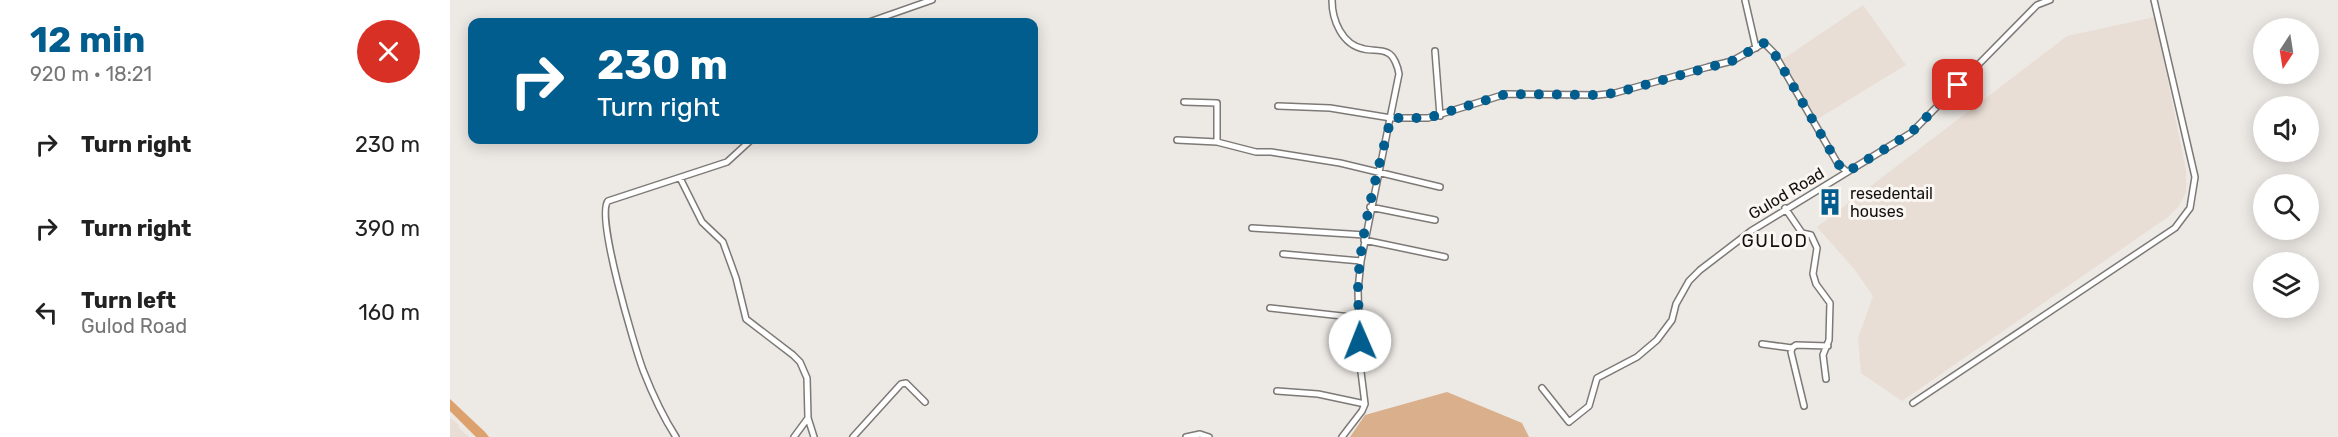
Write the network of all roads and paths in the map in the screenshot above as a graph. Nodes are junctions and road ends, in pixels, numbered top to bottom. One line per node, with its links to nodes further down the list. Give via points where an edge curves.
1 (932, 0): 6 (street)
2 (1332, 0): 12 (street, via 1336,23 1346,38 1360,49 1387,52 1398,69)
3 (1745, 0): 7 (street)
4 (2050, 0): 17 (street, Gulod Road, via 2037,5 1911,133)
5 (2154, 0): 37 (street, via 2195,177 2190,208 2175,228)
6 (880, 18)
7 (1756, 48): 11 (street, via 1723,64 1615,93 1506,94); 17 (street, via 1764,43 1774,53 1838,164)
8 (1435, 51): 11 (street)
9 (1184, 102): 14 (street, via 1216,103)
10 (1278, 106): 12 (street)
11 (1440, 116): 12 (street)
12 (1391, 118): 16 (street)
13 (1177, 140): 14 (street)
14 (1217, 142): 16 (street)
15 (747, 144): 18 (street, via 727,162)
16 (1378, 172): 19 (street); 20 (street)
17 (1847, 172): 21 (street, Gulod Road)
18 (680, 178): 40 (street, via 702,222 723,243 746,319 800,362 807,378); 41 (street, via 608,201 605,207 609,246 633,340)
19 (1440, 187)
20 (1370, 207): 22 (street); 24 (street)
21 (1785, 208): 31 (street, via 1801,232 1811,235 1816,242 1813,274 1830,303); 34 (street, Gulod Road, via 1700,270 1689,281 1660,337 1637,357 1597,378 1589,406 1569,422)
22 (1435, 220)
23 (1252, 228): 24 (street)
24 (1365, 238): 26 (street); 27 (street)
25 (1283, 254): 27 (street)
26 (1445, 257)
27 (1361, 261): 29 (street)
28 (1270, 308): 29 (street)
29 (1360, 318): 38 (street)
30 (1762, 344): 32 (street)
31 (1828, 346): 32 (street); 33 (street, via 1823,355)
32 (1792, 348): 39 (street)
33 (1826, 379)
34 (1542, 388)
35 (1277, 391): 38 (street, via 1318,394)
36 (925, 402): 44 (street, via 906,383 901,384)
37 (1914, 403)
38 (1365, 404): 47 (street)
39 (1804, 406)
40 (808, 418): 42 (street); 43 (street)
41 (676, 437)
42 (794, 437)
43 (814, 437)
44 (853, 437)
45 (1186, 437): 46 (street)
46 (1209, 437)
47 (1342, 437)

